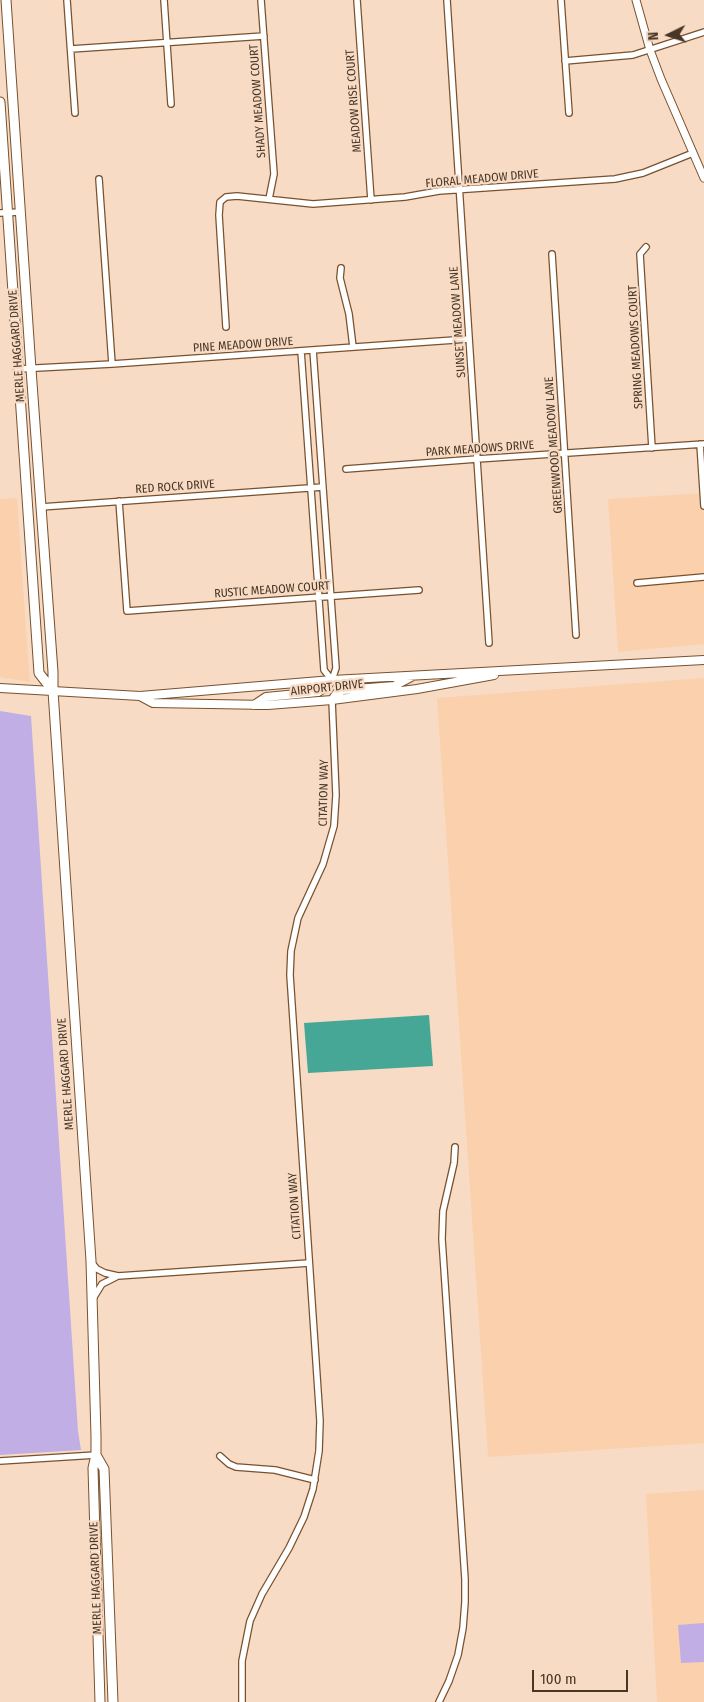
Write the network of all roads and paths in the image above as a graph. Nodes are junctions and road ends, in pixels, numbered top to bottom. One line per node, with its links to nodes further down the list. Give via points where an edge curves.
1 (6, 0): 25 (main road, MERLE HAGGARD DRIVE)
2 (67, 0): 12 (street)
3 (164, 0): 11 (street)
4 (261, 0): 10 (street, SHADY MEADOW COURT)
5 (357, 0): 24 (street, MEADOW RISE COURT)
6 (447, 0): 22 (street, SUNSET MEADOW LANE)
7 (561, 0): 14 (street)
8 (636, 0): 13 (street)
9 (704, 32): 13 (street)
10 (264, 36): 11 (street); 23 (street, SHADY MEADOW COURT, via 274,174)
11 (167, 42): 12 (street); 16 (street)
12 (71, 49): 17 (street)
13 (650, 50): 14 (street, via 624,57); 19 (street)
14 (565, 61): 18 (street)
15 (0, 102): 26 (main road, MERLE HAGGARD DRIVE)
16 (171, 104)
17 (75, 113)
18 (569, 113)
19 (693, 153): 20 (street); 22 (street, FLORAL MEADOW DRIVE, via 654,170 615,179)
20 (704, 178)
21 (99, 179): 35 (street)
22 (460, 190): 24 (street, FLORAL MEADOW DRIVE); 31 (street, SUNSET MEADOW LANE)
23 (269, 200): 24 (street, FLORAL MEADOW DRIVE, via 306,204); 30 (street, FLORAL MEADOW DRIVE, via 237,196 226,197 220,202)
24 (371, 200)
25 (21, 212): 26 (street); 36 (main road, MERLE HAGGARD DRIVE)
26 (4, 213): 37 (main road, MERLE HAGGARD DRIVE)
27 (646, 247): 39 (street, SPRING MEADOWS COURT, via 640,254)
28 (552, 254): 40 (street, GREENWOOD MEADOW LANE)
29 (341, 268): 32 (street)
30 (226, 327)
31 (469, 339): 32 (street, PINE MEADOW DRIVE); 41 (street, SUNSET MEADOW LANE)
32 (353, 347): 33 (street, PINE MEADOW DRIVE)
33 (313, 350): 34 (street, PINE MEADOW DRIVE); 44 (street)
34 (301, 351): 35 (street, PINE MEADOW DRIVE); 43 (street)
35 (112, 364): 36 (street, PINE MEADOW DRIVE)
36 (30, 368): 37 (street, PINE MEADOW DRIVE); 47 (main road, MERLE HAGGARD DRIVE)
37 (18, 369): 60 (main road, MERLE HAGGARD DRIVE, via 39,673)
38 (702, 444): 39 (street, PARK MEADOWS DRIVE); 46 (street)
39 (652, 448): 40 (street, PARK MEADOWS DRIVE)
40 (564, 454): 41 (street, PARK MEADOWS DRIVE); 53 (street, GREENWOOD MEADOW LANE)
41 (477, 458): 42 (street, PARK MEADOWS DRIVE); 54 (street, SUNSET MEADOW LANE)
42 (346, 469)
43 (311, 487): 44 (street, RED ROCK DRIVE); 45 (street, RED ROCK DRIVE); 52 (street)
44 (323, 487): 51 (street)
45 (119, 501): 47 (street, RED ROCK DRIVE); 52 (street, RUSTIC MEADOW COURT, via 127,611)
46 (704, 506)
47 (41, 507): 60 (main road, MERLE HAGGARD DRIVE)
48 (704, 577): 49 (street)
49 (636, 583)
50 (419, 590): 51 (street, RUSTIC MEADOW COURT)
51 (331, 596): 52 (street, RUSTIC MEADOW COURT); 58 (street, via 336,668)
52 (318, 597): 58 (street, via 324,670)
53 (576, 635)
54 (489, 643)
55 (704, 660): 56 (main road, AIRPORT DRIVE)
56 (516, 670): 57 (main road, AIRPORT DRIVE); 62 (main road, AIRPORT DRIVE, via 471,680)
57 (414, 675): 58 (main road, AIRPORT DRIVE); 62 (main road, via 394,686 343,690)
58 (332, 680): 61 (main road, AIRPORT DRIVE); 63 (main road, via 318,692 266,697)
59 (0, 688): 60 (main road, AIRPORT DRIVE)
60 (52, 691): 61 (main road, AIRPORT DRIVE); 65 (main road, MERLE HAGGARD DRIVE)
61 (140, 696): 63 (main road, AIRPORT DRIVE, via 154,703)
62 (332, 700): 63 (main road, AIRPORT DRIVE); 66 (street, CITATION WAY, via 334,826 325,859 298,918 290,975)
63 (254, 705)
64 (455, 1148): 76 (street, via 443,1211 442,1239 465,1602 458,1655)
65 (91, 1262): 67 (street, via 101,1271); 68 (main road, MERLE HAGGARD DRIVE)
66 (309, 1263): 67 (street); 72 (street, CITATION WAY, via 320,1421)
67 (118, 1276): 68 (street, via 102,1284 94,1295)
68 (93, 1304): 69 (main road, MERLE HAGGARD DRIVE)
69 (96, 1456): 71 (street); 73 (main road, MERLE HAGGARD DRIVE, via 93,1468); 74 (main road, MERLE HAGGARD DRIVE, via 104,1469)
70 (220, 1456): 72 (street, via 236,1467 275,1470)
71 (0, 1461)
72 (315, 1480): 75 (street, CITATION WAY, via 300,1528 262,1594 250,1622 242,1661)
73 (100, 1702)
74 (113, 1702)
75 (242, 1702)
76 (439, 1702)

